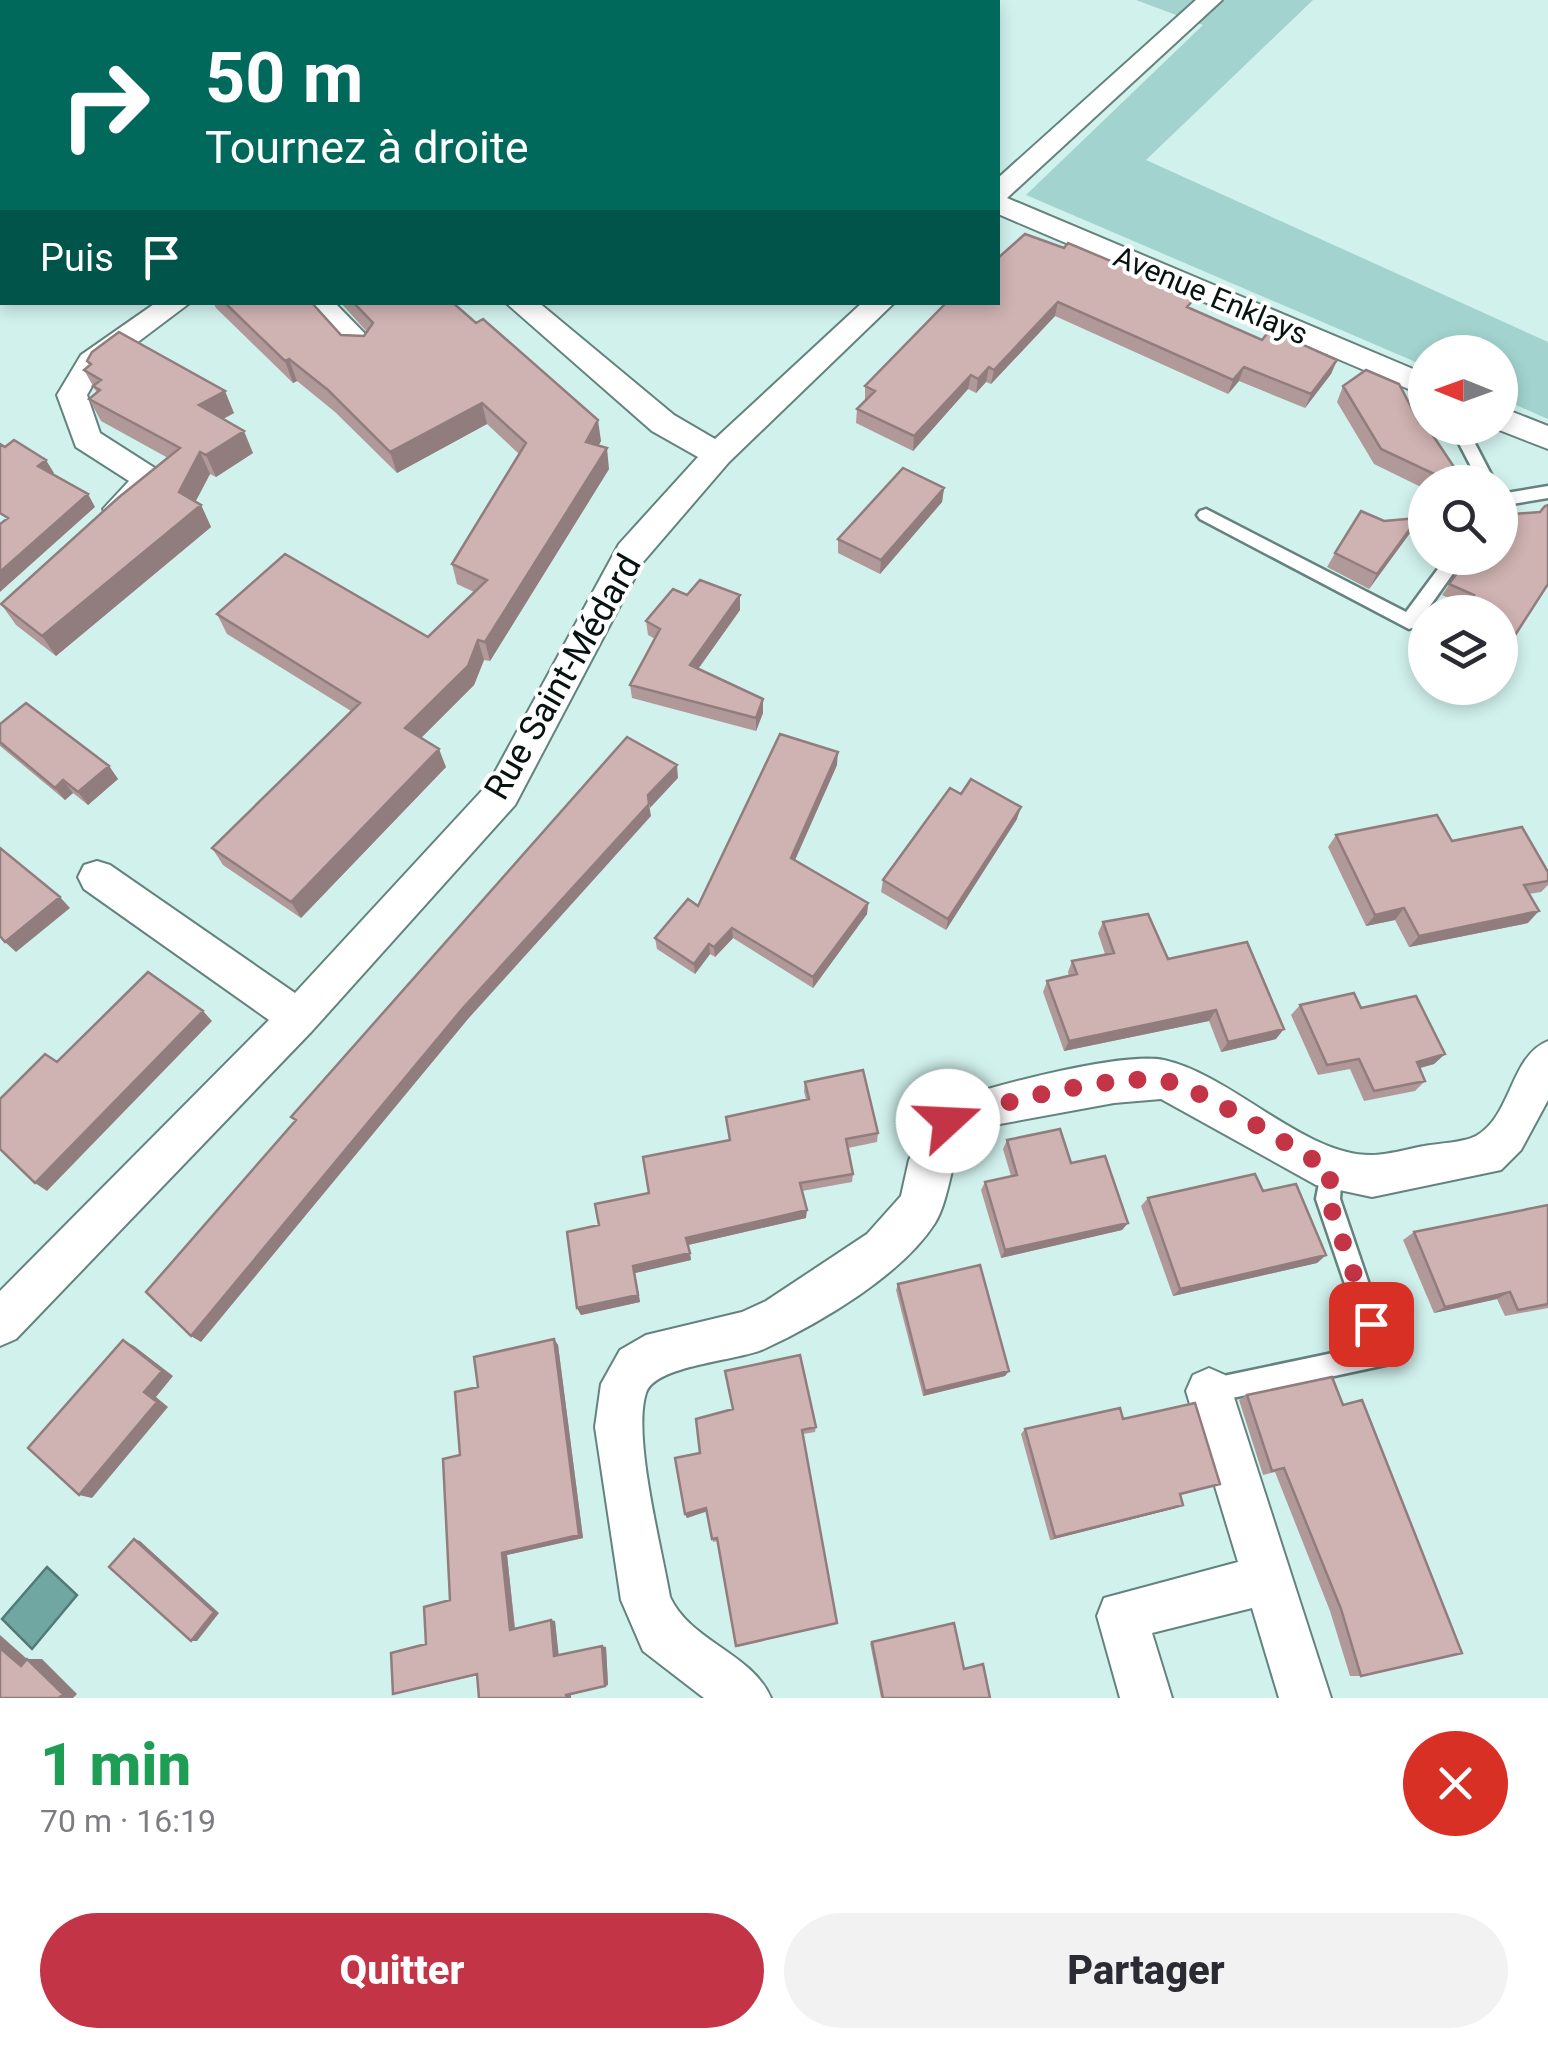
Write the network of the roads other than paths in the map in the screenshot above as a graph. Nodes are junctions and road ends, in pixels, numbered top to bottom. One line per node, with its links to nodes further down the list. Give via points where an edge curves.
1 (1210, 0): 2 (street)
2 (1000, 190)
3 (1000, 205): 9 (street, Avenue Enklays)
4 (173, 305): 16 (street, via 91,362 72,395 87,439 150,480)
5 (320, 305): 8 (street)
6 (524, 305): 12 (street, via 663,423)
7 (878, 305): 12 (street, Rue Saint-Médard)
8 (361, 347)
9 (1408, 379)
10 (1518, 426): 11 (street)
11 (1548, 438)
12 (718, 454): 19 (street, Rue Saint-Médard, via 632,553 502,794)
13 (1548, 492): 14 (lane)
14 (1518, 497)
15 (1206, 515): 17 (lane, via 1409,622)
16 (92, 533)
17 (1443, 575)
18 (97, 877): 19 (street)
19 (298, 1018): 22 (street, Rue Saint-Médard)
20 (1548, 1060): 21 (street, via 1506,1136 1486,1155 1372,1176)
21 (1331, 1170): 23 (lane, via 1328,1199 1382,1355); 25 (street, via 1162,1080 989,1106 948,1121 930,1160 920,1207 883,1250 746,1334 662,1351 636,1366 624,1384 618,1427 646,1600 661,1634)
22 (0, 1322)
23 (1209, 1392): 24 (street)
24 (1268, 1579): 26 (street, via 1122,1616); 27 (street)
25 (745, 1698)
26 (1146, 1698)
27 (1305, 1698)

